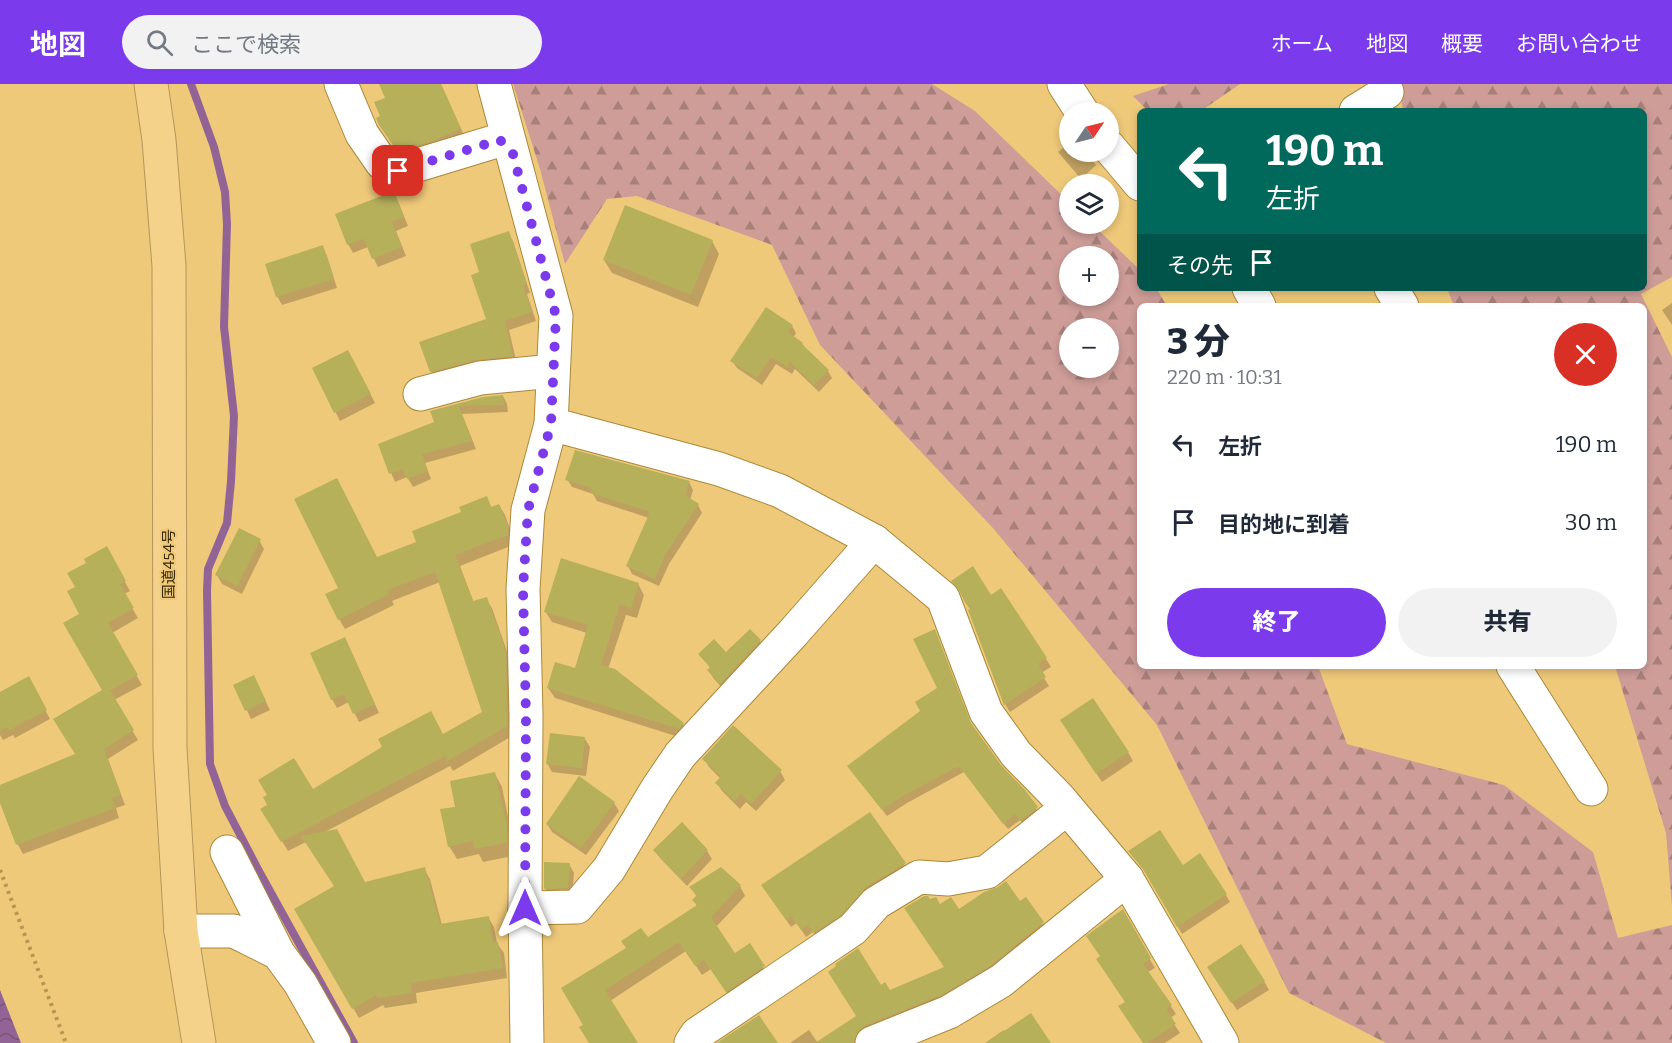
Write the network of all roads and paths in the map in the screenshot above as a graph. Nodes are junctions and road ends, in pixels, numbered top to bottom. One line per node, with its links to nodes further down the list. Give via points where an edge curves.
1 (151, 84): 23 (highway, 国道454号, via 169,266 170,748)
2 (341, 84): 9 (street, via 362,134 382,163 398,171)
3 (474, 84): 9 (street)
4 (494, 84): 9 (street)
5 (1064, 84): 7 (street)
6 (1387, 92): 8 (street)
7 (1076, 102)
8 (1361, 108)
9 (507, 147): 12 (street, via 556,316)
10 (1119, 159): 11 (street)
11 (1137, 180)
12 (553, 371): 13 (street, via 480,378); 14 (street)
13 (420, 394)
14 (551, 424): 15 (street, via 780,491); 22 (street, via 528,510 523,589)
15 (874, 541): 18 (street, via 943,598 986,712 1016,754); 22 (street, via 680,754 609,869 577,907)
16 (1515, 669): 17 (street)
17 (1591, 789)
18 (1067, 808): 21 (street); 29 (street, via 987,872 948,879 920,877 876,903 853,929 697,1034)
19 (227, 852): 24 (street)
20 (0, 870): 25 (path)
21 (1127, 879): 30 (street, via 1002,981 949,1012); 31 (street)
22 (525, 908): 28 (street)
23 (181, 931): 24 (street, via 234,931); 26 (highway, 国道454号)
24 (278, 953): 27 (street)
25 (66, 1043)
26 (199, 1043)
27 (334, 1043)
28 (527, 1043)
29 (691, 1043)
30 (872, 1043)
31 (1222, 1043)

